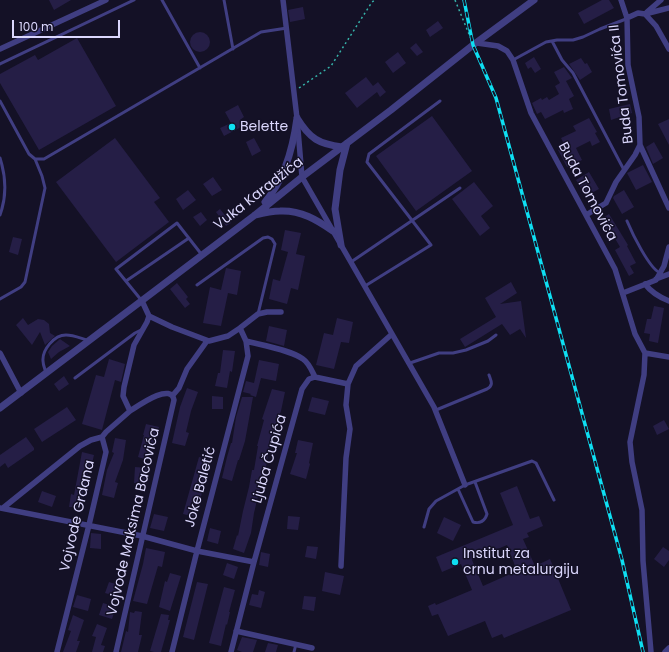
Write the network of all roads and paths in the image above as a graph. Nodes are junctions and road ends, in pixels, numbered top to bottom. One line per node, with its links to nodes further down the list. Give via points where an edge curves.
1 (106, 0): 17 (street)
2 (134, 0): 21 (lane)
3 (162, 0): 22 (lane)
4 (224, 0): 18 (lane)
5 (283, 0): 14 (street)
6 (375, 0): 23 (path, via 331,66)
7 (456, 0): 16 (path)
8 (534, 0): 16 (street, Vuka Karadžića)
9 (621, 0): 13 (street, Buda Tomovića II)
10 (661, 0): 12 (street)
11 (669, 8): 12 (street)
12 (645, 14): 13 (street, via 638,13); 19 (street, via 656,26)
13 (627, 18): 15 (lane, via 583,37); 28 (street, Buda Tomovića II, via 628,65 639,117)
14 (287, 28): 18 (lane, via 261,32); 23 (street)
15 (552, 41): 20 (lane); 31 (lane, via 562,60 573,73)
16 (475, 44): 20 (street, Buda Tomovića, via 498,46 507,51); 27 (street, Vuka Karadžića)
17 (0, 49)
18 (233, 49): 22 (lane)
19 (669, 49)
20 (513, 60): 37 (street, Buda Tomovića, via 531,113)
21 (0, 64)
22 (200, 68): 30 (lane, via 44,159)
23 (294, 91): 26 (street)
24 (440, 101): 38 (lane, via 369,154 367,162)
25 (0, 102): 30 (lane, via 29,154)
26 (297, 118): 27 (street, via 313,138 326,144); 32 (street); 36 (street, via 294,140 281,178)
27 (345, 145): 32 (street, Vuka Karadžića); 42 (street, via 334,209)
28 (640, 145): 31 (street); 34 (street, Buda Tomovića II)
29 (0, 158): 35 (lane, via 4,170 5,189 4,205)
30 (35, 159): 54 (lane, via 45,188 25,282)
31 (624, 170): 37 (street, via 606,203)
32 (302, 177): 36 (street, Vuka Karadžića); 40 (street)
33 (460, 188): 38 (lane)
34 (669, 208)
35 (0, 215)
36 (255, 215): 40 (street, via 280,211 303,214); 44 (street, Vuka Karadžića)
37 (586, 215): 53 (street, Buda Tomovića, via 615,269)
38 (412, 221): 45 (lane); 52 (lane, via 431,246)
39 (627, 222): 46 (lane, via 645,255)
40 (333, 232): 42 (street)
41 (189, 238): 44 (lane); 49 (lane); 49 (lane, via 177,223 116,268)
42 (340, 245): 45 (street)
43 (669, 247): 46 (street)
44 (202, 255): 55 (street, Vuka Karadžića)
45 (351, 262): 52 (street)
46 (660, 273): 48 (street)
47 (669, 274): 48 (street)
48 (656, 280): 50 (street)
49 (126, 282): 55 (lane)
50 (645, 284): 53 (street); 56 (street, via 650,291)
51 (197, 285): 58 (lane, via 268,237 275,244)
52 (365, 286): 62 (street)
53 (623, 292): 68 (street, Buda Tomovića, via 635,334)
54 (0, 299)
55 (142, 301): 59 (street); 64 (street, Vuka Karadžića)
56 (669, 301)
57 (282, 312): 58 (street)
58 (258, 314): 60 (street)
59 (149, 316): 61 (street); 65 (street)
60 (240, 328): 65 (street, via 228,336); 66 (street, Joke Baletić)
61 (143, 329): 74 (lane, via 134,333); 80 (street, via 134,345 124,387 123,396)
62 (392, 334): 70 (street); 75 (street, via 356,366)
63 (496, 335): 70 (lane, via 466,350 439,353)
64 (89, 341): 71 (street, Vuka Karadžića); 71 (lane, via 65,335 57,338 46,349 43,362)
65 (207, 341): 77 (street, Vojvode Maksima Bacovića, via 187,369)
66 (246, 341): 73 (street, via 296,354 309,365); 90 (street, Joke Baletić, via 248,356)
67 (0, 353): 76 (street)
68 (645, 353): 69 (street); 102 (street, via 644,375 630,442 642,510 643,561)
69 (669, 357)
70 (410, 363): 79 (street)
71 (46, 373): 76 (street, Vuka Karadžića)
72 (490, 375): 79 (lane, via 491,387)
73 (315, 377): 75 (street); 91 (street, Ljuba Čupića, via 309,379 302,389)
74 (75, 378)
75 (348, 384): 92 (street, via 346,405 350,429 346,458)
76 (21, 393): 78 (street, Vuka Karadžića)
77 (173, 396): 80 (street, via 164,393 155,396); 89 (street, Vojvode Maksima Bacovića)
78 (0, 408)
79 (436, 410): 83 (street)
80 (130, 411): 81 (street)
81 (102, 437): 86 (street, via 80,446); 87 (street, Vojvode Grdana, via 106,452)
82 (475, 482): 83 (lane); 84 (lane, via 488,514 481,522 473,522); 85 (lane, via 532,461 536,463)
83 (465, 485): 84 (lane)
84 (458, 489): 88 (lane, via 436,501 429,509)
85 (554, 500)
86 (2, 508): 87 (street)
87 (89, 525): 89 (street); 97 (street, Vojvode Grdana)
88 (424, 527)
89 (142, 536): 90 (street); 98 (street, Vojvode Maksima Bacovića)
90 (197, 551): 91 (street); 99 (street, Joke Baletić)
91 (254, 562): 93 (street, Ljuba Čupića)
92 (341, 566)
93 (236, 630): 94 (street); 100 (street, Ljuba Čupića)
94 (296, 644): 95 (street); 101 (lane)
95 (312, 648)
96 (669, 648): 103 (street)
97 (57, 652)
98 (116, 652)
99 (172, 652)
100 (231, 652)
101 (294, 652)
102 (651, 652)
103 (665, 652)

